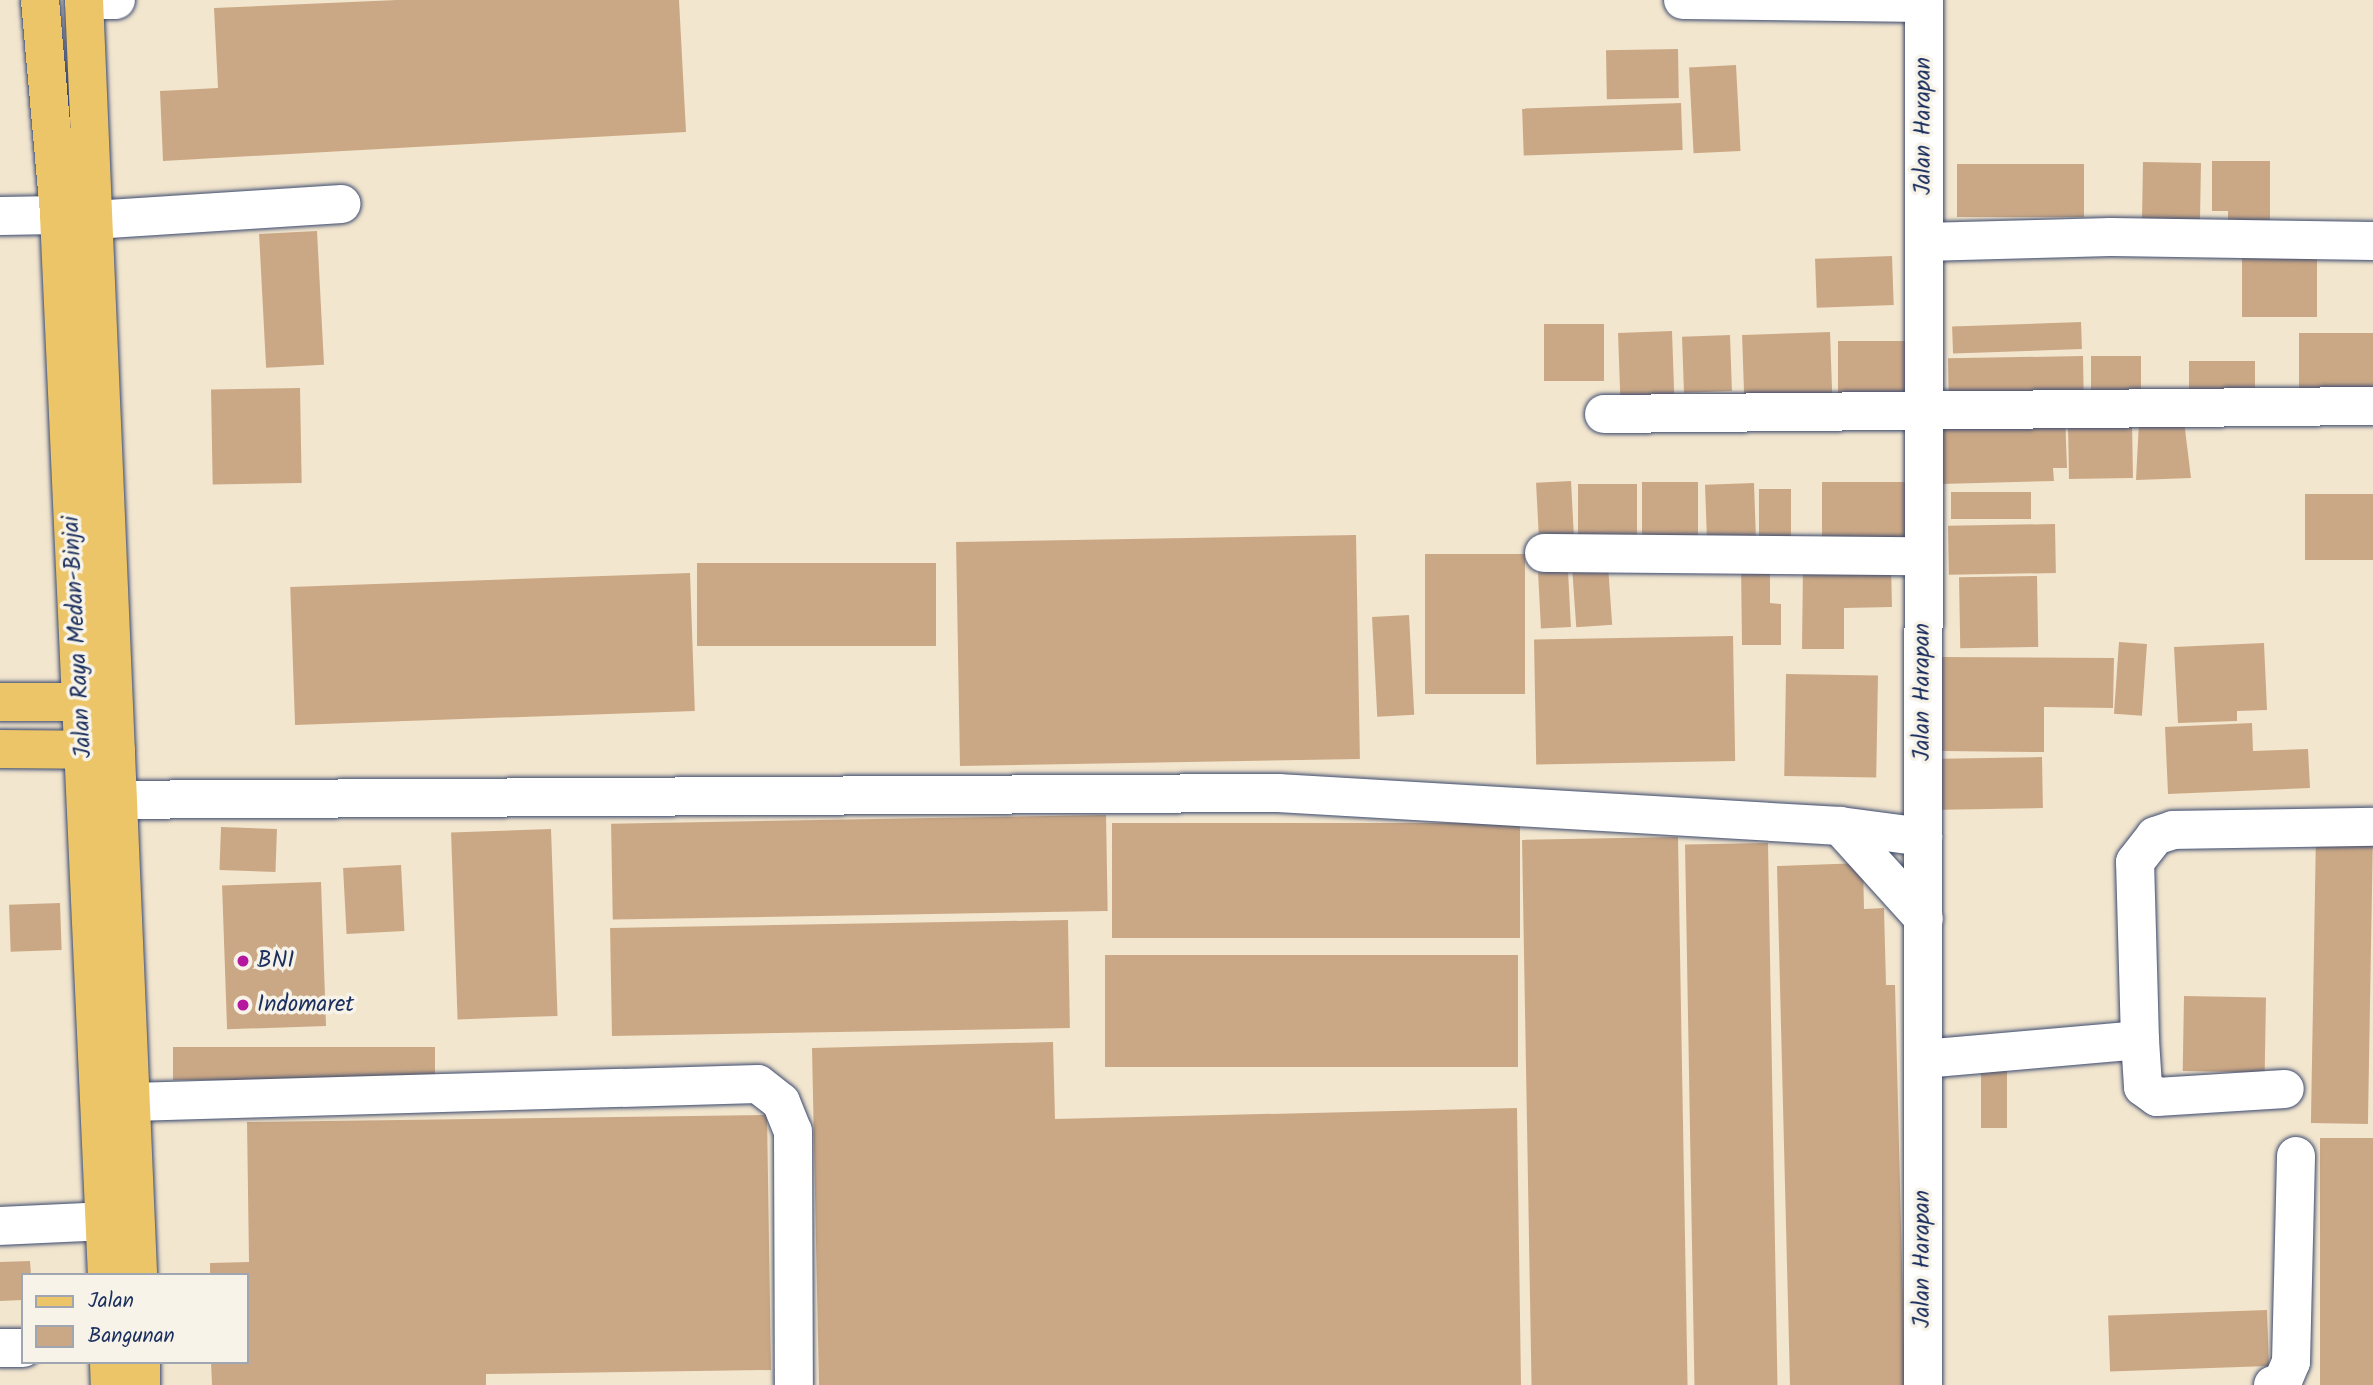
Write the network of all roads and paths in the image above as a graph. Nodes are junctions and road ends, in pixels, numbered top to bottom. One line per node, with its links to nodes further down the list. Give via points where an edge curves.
1 (40, 0): 7 (main road, Jalan Raya Medan-Binjai)
2 (94, 0): 7 (main road, Jalan Raya Medan-Binjai)
3 (1683, 0): 4 (street)
4 (1924, 2): 9 (street, Jalan Harapan)
5 (341, 204): 7 (street)
6 (0, 216): 7 (street)
7 (76, 217): 16 (main road, Jalan Raya Medan-Binjai)
8 (2373, 241): 9 (street, via 2110,237)
9 (1924, 242): 11 (street, Jalan Harapan)
10 (2373, 406): 11 (street, via 2090,412)
11 (1924, 408): 12 (street); 14 (street, Jalan Harapan)
12 (1604, 414)
13 (1544, 553): 14 (street)
14 (1924, 556): 22 (street, Jalan Harapan)
15 (0, 702): 16 (main road)
16 (98, 702): 18 (main road, Jalan Raya Medan-Binjai)
17 (0, 749): 18 (main road)
18 (100, 750): 19 (main road, Jalan Raya Medan-Binjai)
19 (102, 799): 20 (street, via 1278,793); 27 (main road, Jalan Raya Medan-Binjai); 29 (main road, Jalan Raya Medan-Binjai)
20 (1840, 826): 22 (street); 23 (street)
21 (2373, 827): 24 (street, via 2173,830 2145,845 2135,862)
22 (1923, 837): 23 (street, Jalan Harapan)
23 (1924, 919): 25 (street, Jalan Harapan)
24 (2140, 1040): 25 (street); 26 (street, via 2143,1087 2157,1097)
25 (1923, 1059): 40 (street, Jalan Harapan)
26 (2285, 1089)
27 (132, 1102): 32 (main road, Jalan Raya Medan-Binjai); 39 (street, via 758,1084 781,1102 793,1131)
28 (2296, 1156): 41 (street, via 2291,1362 2281,1383)
29 (105, 1222): 30 (street); 31 (main road, Jalan Raya Medan-Binjai)
30 (0, 1226)
31 (107, 1273)
32 (138, 1273)
33 (0, 1348): 34 (street)
34 (21, 1348)
35 (109, 1364): 37 (main road)
36 (141, 1364): 38 (main road)
37 (110, 1385)
38 (142, 1385)
39 (794, 1385)
40 (1923, 1385)
41 (2273, 1385)

